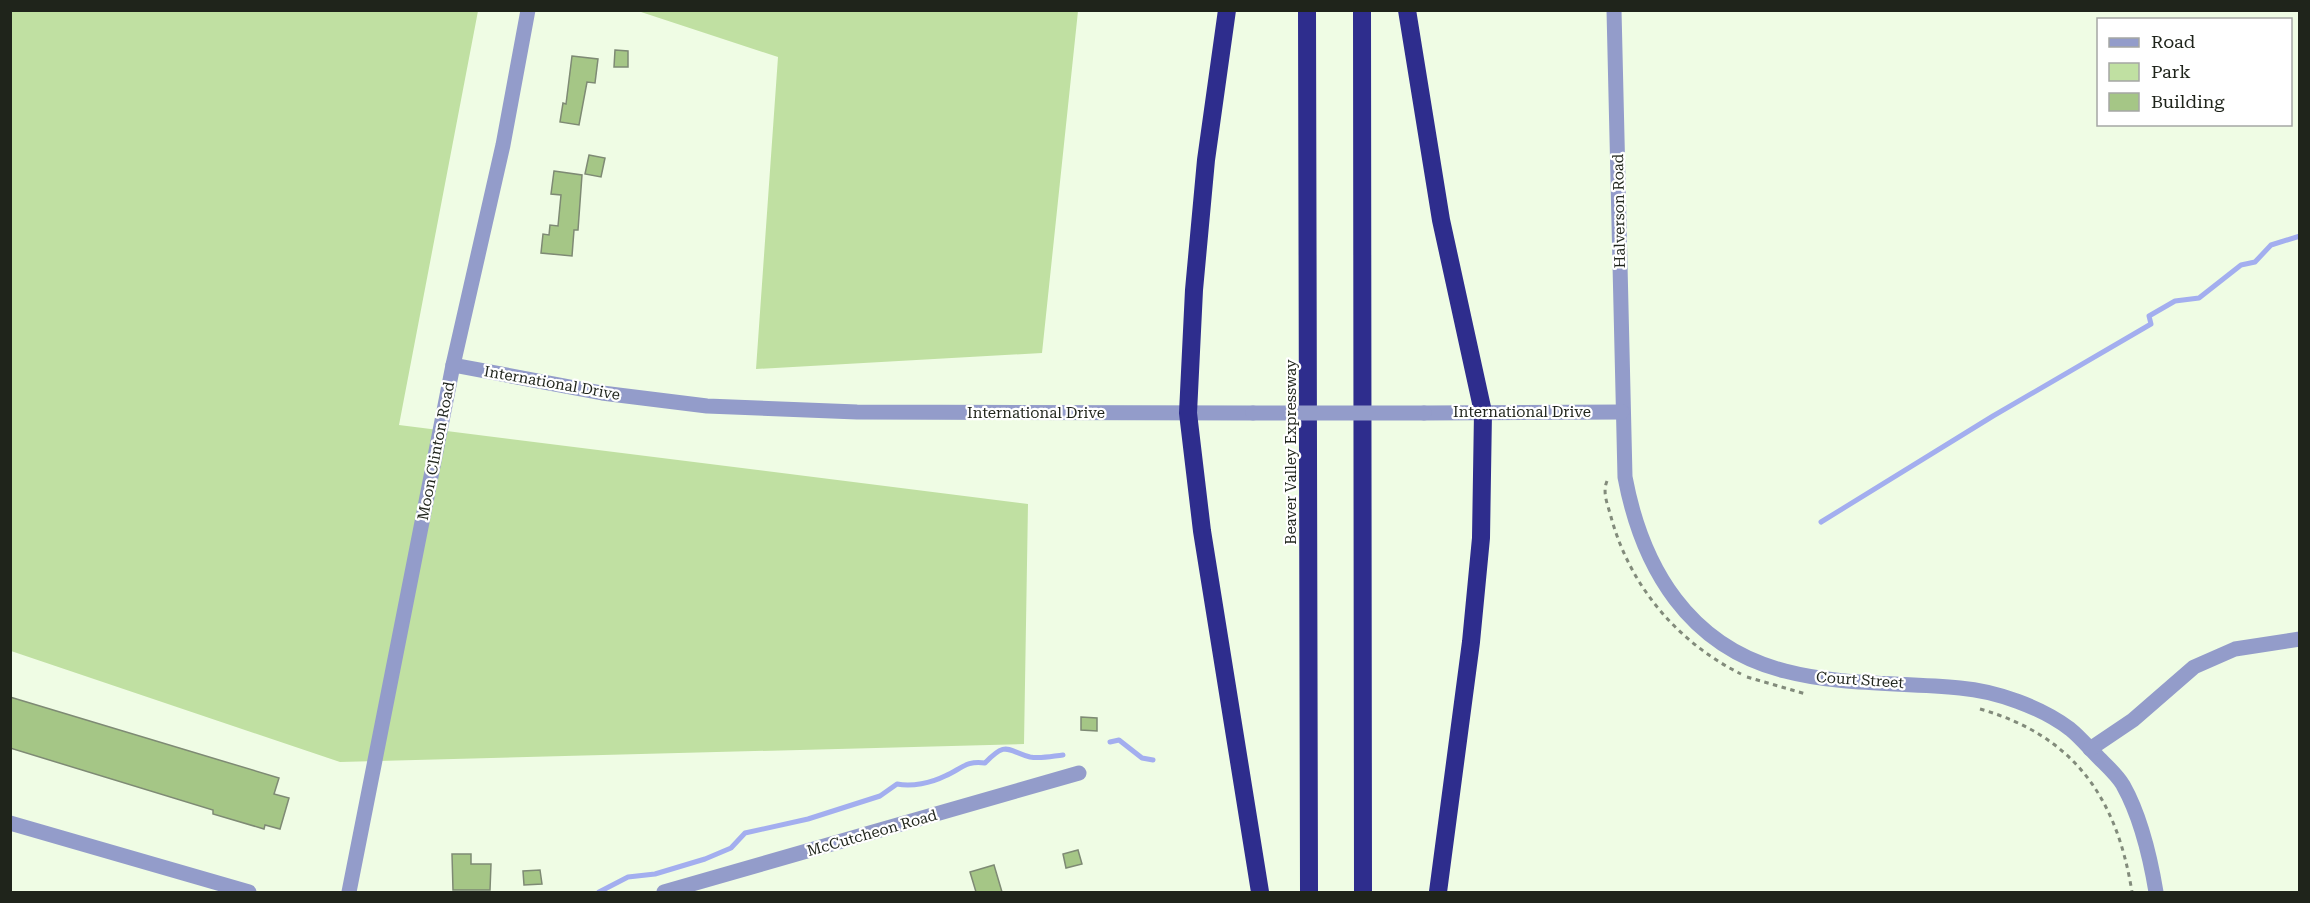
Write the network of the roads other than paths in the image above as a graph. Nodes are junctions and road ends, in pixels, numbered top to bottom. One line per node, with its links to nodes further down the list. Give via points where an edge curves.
1 (528, 10): 7 (street, Moon Clinton Road, via 503,145)
2 (1227, 10): 10 (highway, via 1206,160)
3 (1308, 10): 19 (highway, Beaver Valley Expressway)
4 (1362, 10): 20 (highway)
5 (1407, 10): 9 (highway, via 1441,220)
6 (1614, 10): 8 (street, Halverson Road)
7 (453, 365): 10 (street, International Drive, via 602,393 707,406 857,412); 16 (street, Moon Clinton Road)
8 (1622, 411): 9 (street, International Drive); 12 (street, Court Street, via 1625,477 1639,534 1670,596 1713,636 1759,661 1805,676 1963,688 2016,702 2055,719)
9 (1483, 412): 10 (street, International Drive, bridge); 21 (highway, via 1481,538)
10 (1188, 413): 18 (highway, via 1211,587)
11 (2300, 639): 12 (street, via 2235,649 2194,667 2133,720)
12 (2090, 749): 22 (street, Court Street, via 2121,782 2131,802)
13 (1080, 773): 17 (street, McCutcheon Road)
14 (10, 823): 15 (street)
15 (249, 892)
16 (350, 892)
17 (664, 892)
18 (1260, 892)
19 (1310, 892)
20 (1363, 892)
21 (1438, 892)
22 (2156, 892)

